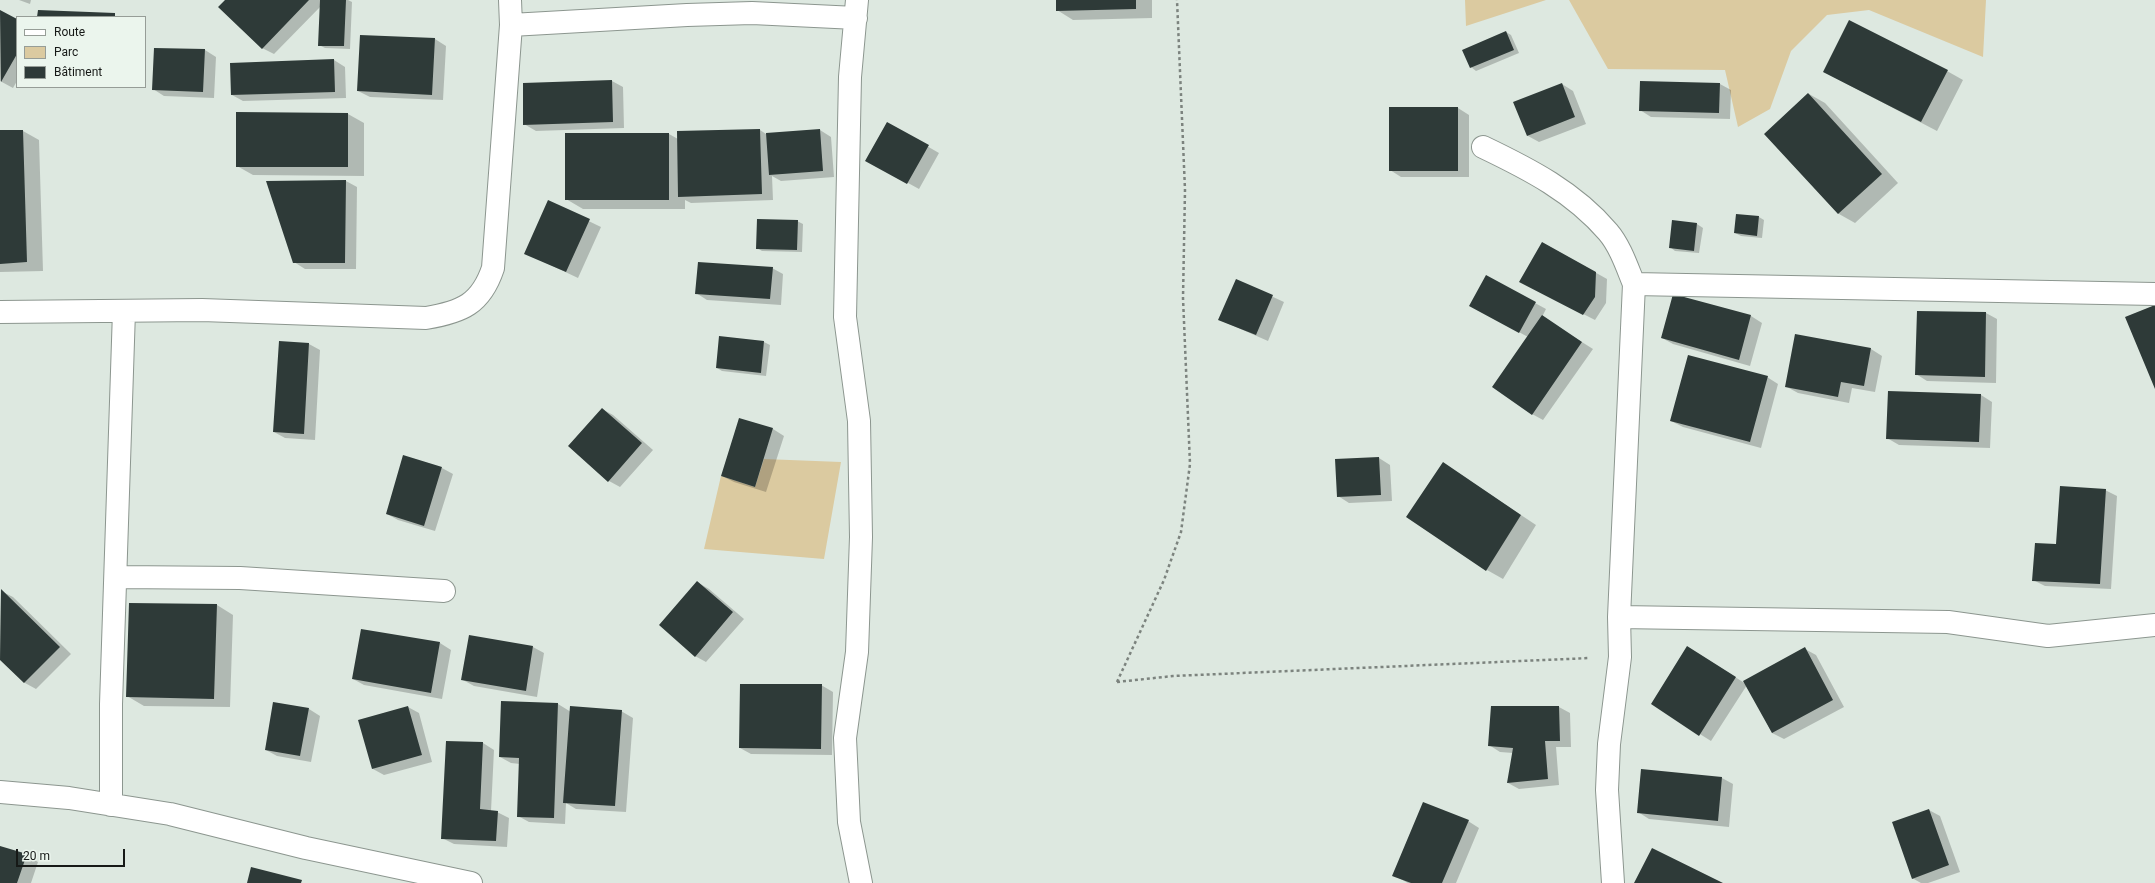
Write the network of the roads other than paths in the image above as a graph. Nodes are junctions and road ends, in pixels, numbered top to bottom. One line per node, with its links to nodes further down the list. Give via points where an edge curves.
1 (510, 0): 3 (street)
2 (856, 9): 3 (street); 16 (street, via 850,77 845,317 859,421 861,538 857,652 844,738 849,822)
3 (511, 25): 7 (street, via 493,268 487,287 477,298 462,308 426,318 202,310)
4 (1483, 148): 5 (street, via 1530,170 1570,196 1609,233)
5 (1634, 284): 6 (street); 11 (street)
6 (2155, 294)
7 (124, 311): 8 (street); 9 (street)
8 (0, 312)
9 (116, 577): 10 (street, via 240,578); 14 (street, via 111,704)
10 (444, 591)
11 (1619, 617): 12 (street, via 1948,622 2048,636); 17 (street, via 1620,656 1609,744 1607,790)
12 (2155, 625)
13 (0, 792): 14 (street, via 69,798)
14 (111, 805): 15 (street, via 219,824 306,848)
15 (471, 883)
16 (861, 883)
17 (1613, 883)

